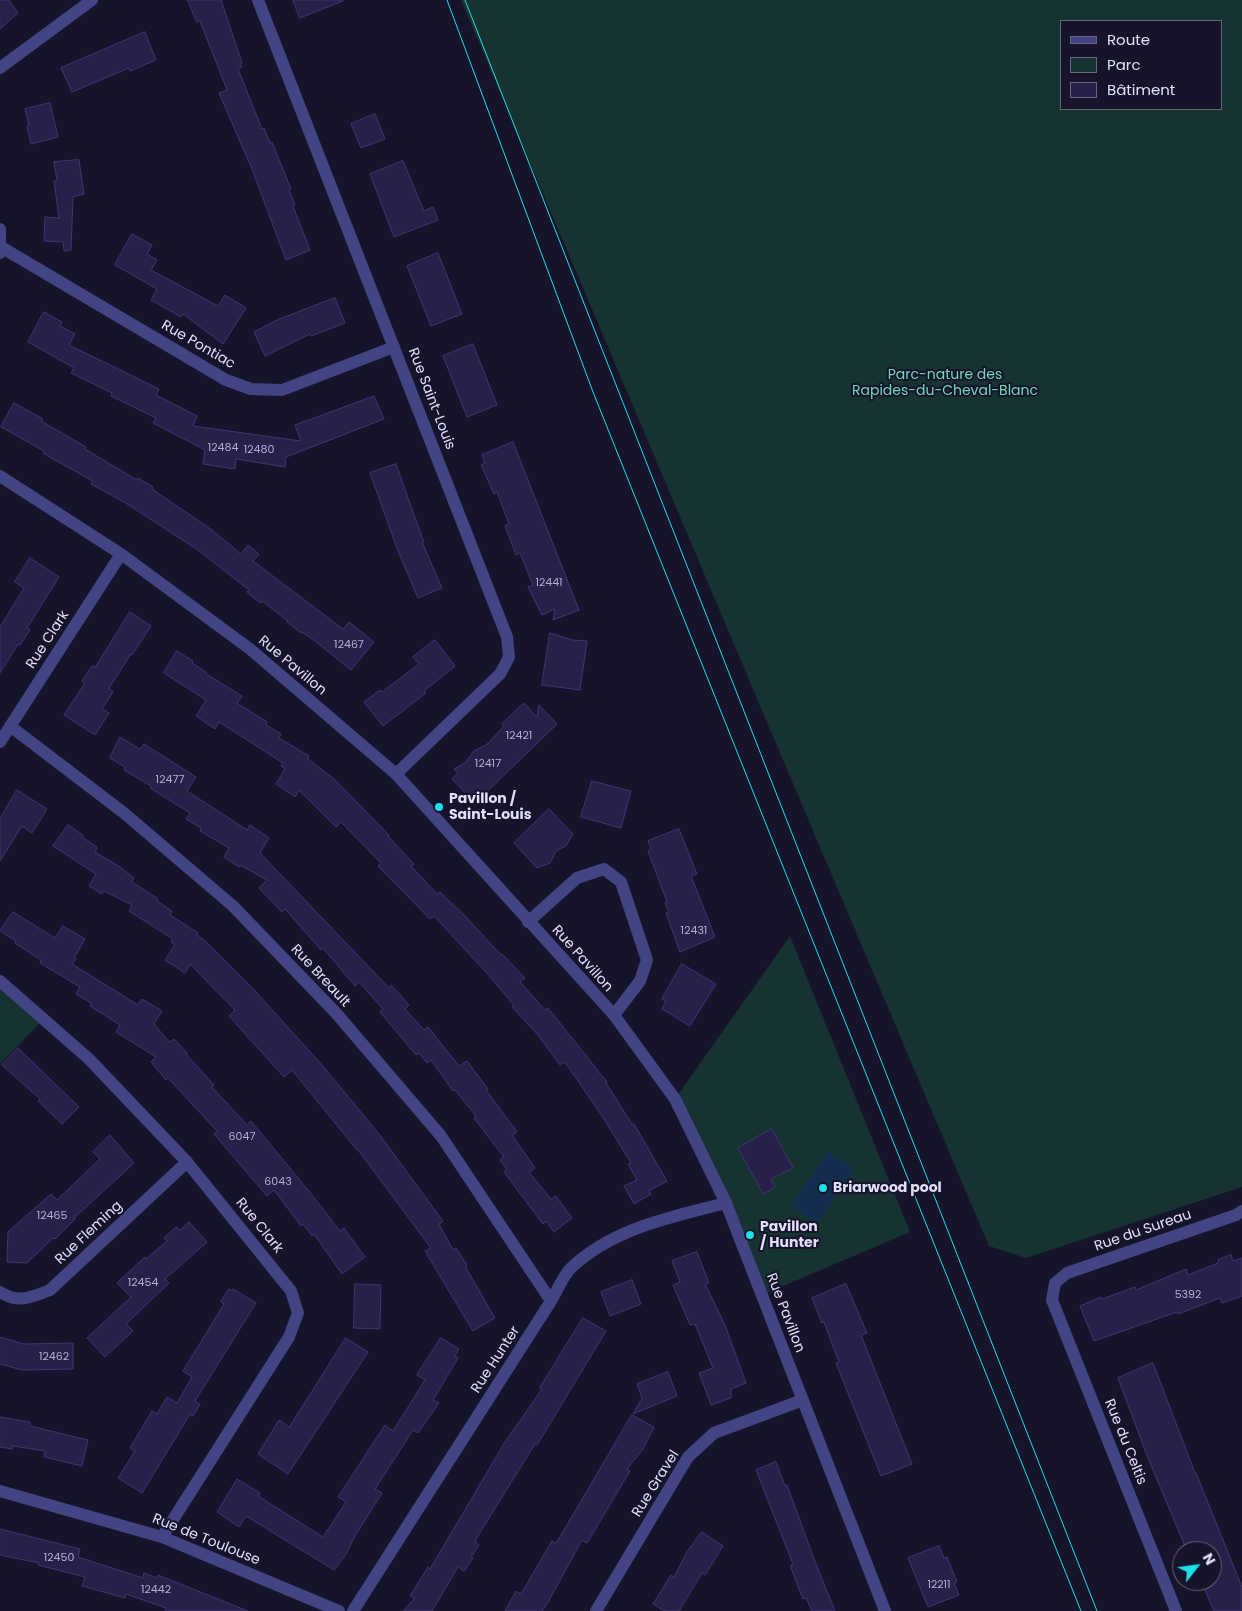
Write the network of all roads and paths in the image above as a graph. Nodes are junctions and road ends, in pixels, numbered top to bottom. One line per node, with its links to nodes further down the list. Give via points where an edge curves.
1 (92, 0): 3 (street)
2 (258, 0): 6 (street, Rue Saint-Louis)
3 (0, 68)
4 (0, 228): 5 (street)
5 (1, 251): 6 (street, Rue Pontiac, via 226,380 251,389 282,390)
6 (394, 347): 11 (street, Rue Saint-Louis, via 507,637 509,657 500,674)
7 (0, 476): 8 (street, Rue Pavillon)
8 (121, 554): 9 (street, Rue Clark); 11 (street, Rue Pavillon, via 250,649)
9 (10, 726): 10 (street, Rue Clark); 20 (street, Rue Breault, via 124,813 234,906 336,1013 440,1136)
10 (0, 742)
11 (396, 774): 12 (street, Rue Pavillon)
12 (528, 922): 14 (street, Rue Pavillon); 14 (street, Rue Pavillon, via 577,878 604,869 621,882 647,960 640,981)
13 (0, 981): 15 (street, Rue Clark, via 89,1059)
14 (614, 1016): 16 (street, Rue Pavillon, via 674,1099)
15 (187, 1162): 19 (street, Rue Fleming, via 50,1290 26,1300); 23 (street, Rue Clark, via 291,1290 298,1313 289,1337)
16 (726, 1203): 20 (street, Rue Hunter, via 644,1225 600,1246 570,1269); 21 (street, Rue Pavillon)
17 (1242, 1211): 18 (street, Rue du Sureau, via 1067,1273)
18 (1055, 1283): 28 (street, Rue du Celtis, via 1052,1300)
19 (0, 1292)
20 (551, 1301): 26 (street, Rue Hunter)
21 (803, 1400): 24 (street, Rue Gravel, via 714,1434 688,1457); 27 (street, Rue Pavillon)
22 (0, 1491): 23 (street, Rue de Toulouse)
23 (162, 1537): 25 (street, Rue de Toulouse)
24 (598, 1610)
25 (339, 1611)
26 (352, 1611)
27 (885, 1611)
28 (1176, 1611)

